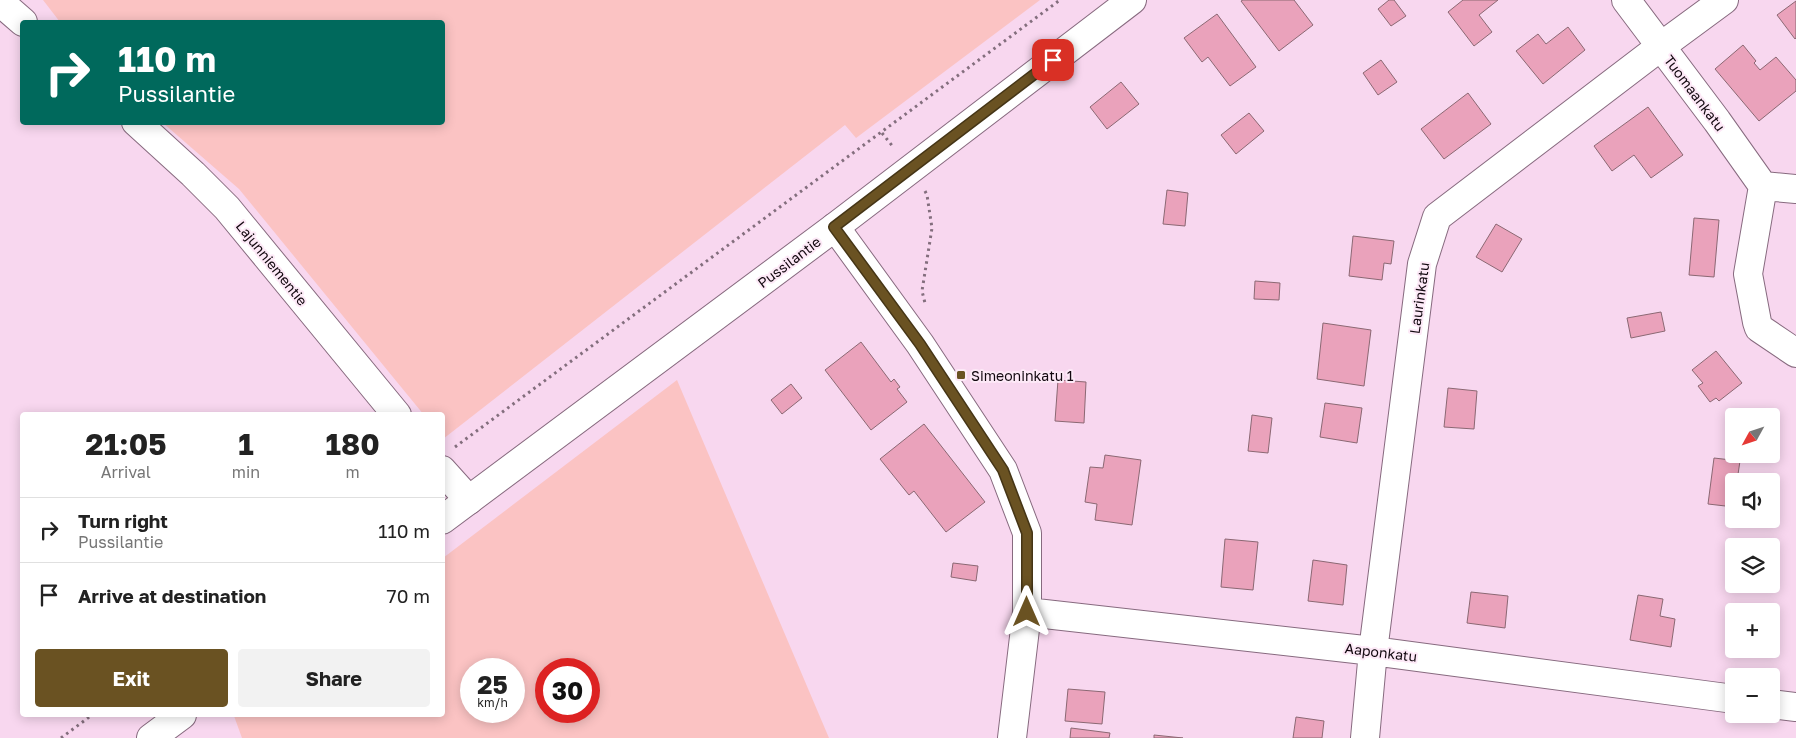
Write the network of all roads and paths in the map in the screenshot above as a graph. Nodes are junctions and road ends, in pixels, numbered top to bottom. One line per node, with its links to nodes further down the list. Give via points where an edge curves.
1 (1060, 0): 9 (path)
2 (1132, 0): 10 (street, Pussilantie)
3 (1626, 0): 7 (street, Tuomaankatu)
4 (1724, 0): 7 (street, Laurinkatu)
5 (0, 2): 6 (street)
6 (21, 20)
7 (1660, 47): 11 (street, Tuomaankatu); 21 (street, Laurinkatu, via 1437,217 1422,264)
8 (139, 125): 16 (street, Lajunniementie, via 227,208)
9 (882, 133): 10 (path); 17 (path)
10 (911, 167): 13 (street, Pussilantie); 14 (path, via 927,195 932,228)
11 (1763, 186): 12 (street); 15 (street, via 1748,274 1757,322 1759,328)
12 (1796, 189)
13 (834, 227): 18 (street, Pussilantie); 20 (street, via 920,344 1003,470 1027,533)
14 (922, 291)
15 (1796, 353)
16 (395, 412)
17 (446, 460): 18 (street)
18 (469, 500): 19 (street, Pussilantie)
19 (445, 518)
20 (1027, 612): 21 (street, Aaponkatu); 29 (street)
21 (1373, 651): 22 (street, Aaponkatu); 30 (street, Laurinkatu)
22 (1725, 698)
23 (1780, 705): 24 (street)
24 (1796, 707)
25 (89, 717): 27 (path)
26 (179, 717): 28 (street)
27 (61, 738)
28 (151, 738)
29 (1012, 738)
30 (1365, 738)

